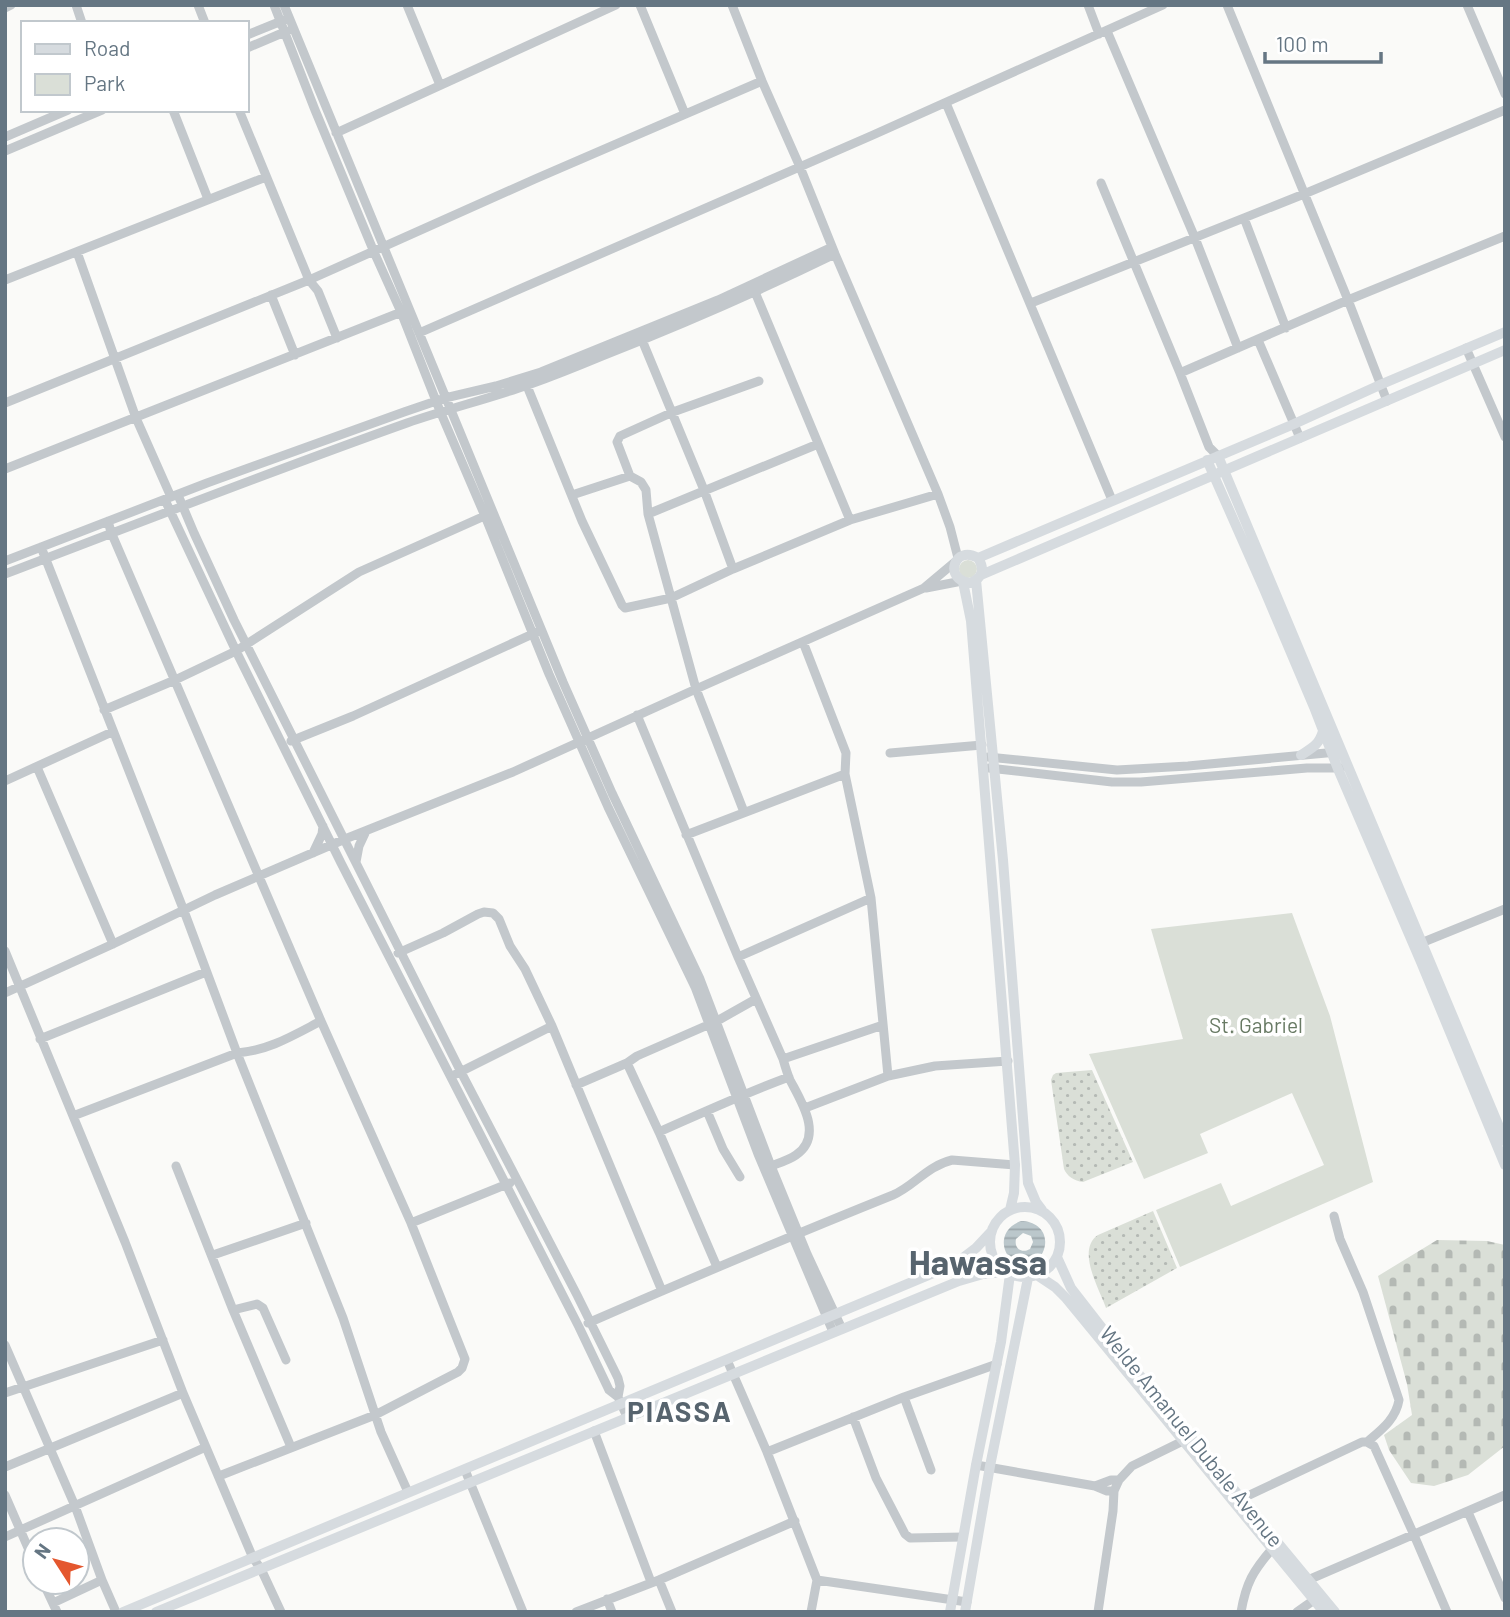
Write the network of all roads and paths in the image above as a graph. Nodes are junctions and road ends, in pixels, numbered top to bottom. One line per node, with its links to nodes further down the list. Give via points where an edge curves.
1 (11, 5): 12 (street)
2 (274, 5): 13 (street)
3 (284, 5): 13 (street)
4 (407, 5): 19 (street)
5 (616, 5): 19 (street)
6 (640, 5): 27 (street)
7 (732, 5): 18 (street)
8 (1088, 5): 15 (street)
9 (1163, 5): 15 (street)
10 (1227, 5): 36 (street)
11 (1467, 5): 20 (street)
12 (5, 8)
13 (285, 20): 14 (street); 16 (street)
14 (289, 30): 17 (street); 29 (street); 44 (street)
15 (1103, 32): 21 (street); 40 (street)
16 (248, 36)
17 (248, 48)
18 (762, 81): 27 (street); 33 (street)
19 (440, 85): 29 (street)
20 (1505, 94)
21 (946, 103): 33 (street); 51 (street)
22 (1505, 110): 36 (street)
23 (63, 112): 28 (street)
24 (97, 112): 30 (street)
25 (174, 112): 37 (street)
26 (241, 112): 34 (street)
27 (685, 114): 41 (street)
28 (40, 122): 30 (street); 31 (street)
29 (335, 133): 41 (street)
30 (47, 134): 32 (street)
31 (5, 136)
32 (5, 151)
33 (800, 167): 42 (street); 55 (street)
34 (266, 177): 37 (street); 47 (street)
35 (1101, 183): 45 (street)
36 (1304, 194): 38 (street); 50 (street)
37 (208, 199): 43 (street)
38 (1244, 218): 40 (street); 53 (street)
39 (1505, 236): 50 (street)
40 (1195, 238): 45 (street); 59 (street)
41 (383, 247): 44 (street); 52 (street)
42 (834, 251): 48 (street); 66 (street); 85 (street)
43 (77, 252): 46 (street); 63 (street)
44 (374, 252): 47 (street); 52 (street)
45 (1134, 262): 51 (street); 65 (street)
46 (5, 280)
47 (309, 280): 49 (street); 56 (street)
48 (755, 292): 57 (street); 77 (street)
49 (271, 295): 62 (street); 63 (street)
50 (1348, 300): 53 (street); 68 (street)
51 (1031, 303): 88 (street)
52 (405, 311): 55 (street); 56 (street); 71 (street)
53 (1286, 328): 58 (street)
54 (1505, 332): 60 (main road)
55 (419, 333): 71 (street)
56 (337, 338): 62 (street)
57 (642, 340): 66 (street); 72 (street)
58 (1258, 340): 59 (street); 74 (street)
59 (1238, 348): 65 (street)
60 (1466, 348): 64 (street); 68 (main road)
61 (1505, 350): 64 (main road)
62 (295, 355): 73 (street)
63 (115, 358): 70 (street); 73 (street)
64 (1472, 365): 69 (main road); 75 (street)
65 (1181, 373): 79 (street)
66 (526, 381): 71 (street); 86 (street)
67 (759, 381): 72 (street)
68 (1381, 384): 69 (street); 74 (main road)
69 (1387, 401): 76 (main road)
70 (5, 403)
71 (443, 405): 78 (street); 80 (street); 91 (street)
72 (673, 412): 83 (street, via 620,436 617,444); 84 (street)
73 (136, 418): 81 (street); 87 (street)
74 (1294, 424): 76 (street); 79 (main road)
75 (1505, 437)
76 (1300, 438): 82 (main road)
77 (818, 444): 84 (street); 93 (street)
78 (295, 452): 80 (street); 87 (street)
79 (1212, 458): 82 (main road); 88 (main road)
80 (299, 462): 89 (street)
81 (5, 469)
82 (1219, 472): 102 (main road); 114 (main road); 120 (main road)
83 (630, 476): 86 (street); 92 (street, via 644,486)
84 (705, 490): 92 (street); 100 (street)
85 (938, 494): 93 (street); 97 (street)
86 (572, 495): 105 (street, via 622,605 627,608)
87 (171, 497): 89 (street); 90 (street); 94 (street)
88 (1112, 500): 97 (main road)
89 (183, 506): 90 (street); 108 (street)
90 (169, 512): 95 (street); 109 (street)
91 (490, 514): 106 (street); 108 (street, via 359,572)
92 (648, 514): 105 (street)
93 (850, 520): 100 (street)
94 (108, 521): 95 (street); 96 (street)
95 (111, 532): 98 (street); 110 (street)
96 (41, 547): 98 (street); 99 (street)
97 (965, 558): 102 (main road, via 982,564); 103 (main road, via 954,572); 104 (street)
98 (45, 559): 101 (street); 112 (street)
99 (5, 561)
100 (733, 569): 105 (street)
101 (5, 574)
102 (979, 578): 103 (main road); 122 (main road)
103 (962, 582): 104 (street); 122 (main road)
104 (924, 588): 107 (street)
105 (671, 598): 111 (street)
106 (537, 632): 116 (street); 117 (street)
107 (803, 642): 111 (street); 125 (street, via 843,743)
108 (247, 643): 109 (street); 116 (street)
109 (236, 651): 110 (street); 118 (street)
110 (175, 680): 112 (street); 137 (street)
111 (696, 689): 113 (street); 127 (street)
112 (104, 710): 115 (street)
113 (637, 715): 117 (street); 131 (street)
114 (1323, 731): 120 (main road); 121 (main road, via 1317,746)
115 (113, 732): 123 (street); 140 (street)
116 (294, 739): 118 (street); 128 (street)
117 (584, 739): 130 (street); 152 (street, via 675,923)
118 (283, 744): 129 (street)
119 (890, 752): 122 (street)
120 (1337, 752): 121 (street); 124 (main road)
121 (1301, 755): 122 (street, via 1117,770)
122 (987, 759): 124 (street, via 1112,782); 158 (main road); 179 (main road, via 1028,1183)
123 (37, 767): 126 (street); 142 (street)
124 (1343, 768): 141 (main road); 173 (main road)
125 (845, 775): 127 (street); 138 (street)
126 (5, 781)
127 (744, 812): 131 (street)
128 (335, 821): 130 (street, via 350,831); 132 (street)
129 (323, 826): 133 (street); 134 (street)
130 (363, 832): 132 (street); 135 (street)
131 (687, 835): 146 (street)
132 (345, 839): 133 (street); 135 (street)
133 (333, 845): 134 (street); 136 (street)
134 (315, 852): 136 (street); 137 (street)
135 (356, 862): 144 (street)
136 (341, 863): 145 (street)
137 (258, 877): 140 (street); 151 (street)
138 (871, 898): 146 (street); 153 (street)
139 (1505, 909): 141 (street)
140 (184, 911): 142 (street); 147 (street)
141 (1422, 943): 170 (main road)
142 (113, 944): 148 (street)
143 (5, 951): 148 (street)
144 (401, 951): 145 (street); 154 (street, via 478,914 493,913); 160 (street)
145 (390, 957): 162 (street)
146 (738, 957): 150 (street)
147 (206, 972): 155 (street); 156 (street)
148 (19, 986): 149 (street); 155 (street)
149 (5, 993)
150 (756, 999): 152 (street); 157 (street)
151 (321, 1021): 156 (street, via 259,1051); 182 (street)
152 (713, 1022): 159 (street); 165 (street)
153 (883, 1025): 157 (street); 161 (street)
154 (552, 1026): 160 (street); 164 (street)
155 (40, 1039): 168 (street)
156 (237, 1053): 168 (street); 181 (street)
157 (783, 1059): 163 (street)
158 (1008, 1060): 161 (street, via 935,1066); 171 (main road)
159 (627, 1063): 164 (street); 169 (street)
160 (461, 1072): 162 (street); 176 (street)
161 (888, 1076): 166 (street)
162 (451, 1077): 177 (street)
163 (789, 1077): 165 (street); 166 (street)
164 (576, 1085): 191 (street)
165 (741, 1097): 167 (street); 174 (street); 184 (street)
166 (805, 1108): 174 (street, via 809,1125 804,1147)
167 (708, 1111): 169 (street); 175 (street)
168 (72, 1116): 198 (street)
169 (659, 1132): 187 (street)
170 (1504, 1139)
171 (1015, 1165): 178 (main road); 184 (street, via 947,1161 898,1193)
172 (176, 1166): 185 (street)
173 (1505, 1166)
174 (771, 1167): 184 (street)
175 (740, 1177)
176 (517, 1179): 177 (street); 195 (street)
177 (506, 1184): 182 (street); 196 (street)
178 (1010, 1210): 179 (main road); 183 (main road)
179 (1042, 1210): 186 (main road, via 1059,1231)
180 (1334, 1216): 214 (street, via 1399,1400 1389,1423)
181 (306, 1223): 185 (street); 209 (street)
182 (411, 1223): 209 (street, via 465,1359 458,1372)
183 (992, 1231): 188 (main road, via 991,1251); 194 (main road, via 956,1264)
184 (795, 1235): 187 (street); 194 (street)
185 (213, 1255): 193 (street)
186 (1058, 1257): 190 (main road); 232 (main road, Welde Amanuel Dubale Avenue, via 1070,1288)
187 (717, 1267): 191 (street)
188 (1008, 1273): 189 (main road); 190 (main road); 192 (main road)
189 (983, 1274): 192 (main road, via 999,1282); 197 (main road)
190 (1032, 1277): 213 (main road, via 1055,1287 1066,1298); 220 (main road)
191 (662, 1291): 195 (street)
192 (1007, 1300): 202 (main road)
193 (233, 1310): 200 (street, via 257,1304 263,1308); 216 (street)
194 (831, 1317): 197 (street); 201 (main road)
195 (591, 1322): 196 (street); 208 (street, via 618,1378)
196 (579, 1327): 208 (street, via 609,1390)
197 (837, 1331): 203 (main road)
198 (163, 1340): 204 (street); 205 (street)
199 (5, 1345): 204 (street)
200 (286, 1360)
201 (727, 1360): 203 (street); 208 (main road)
202 (997, 1364): 207 (street); 219 (main road)
203 (733, 1374): 211 (main road); 218 (street)
204 (23, 1386): 206 (street); 217 (street)
205 (183, 1392): 215 (street); 217 (street)
206 (5, 1393)
207 (904, 1396): 210 (street); 223 (street)
208 (620, 1401): 211 (street); 222 (main road)
209 (375, 1415): 216 (street); 229 (street)
210 (853, 1417): 218 (street); 239 (street, via 876,1478 905,1534 910,1538)
211 (628, 1419): 212 (main road)
212 (594, 1432): 226 (main road); 246 (street)
213 (1183, 1441): 225 (street, via 1132,1465); 240 (main road)
214 (1367, 1442): 232 (street); 237 (street, via 1374,1446)
215 (206, 1447): 224 (street); 233 (street)
216 (291, 1447): 224 (street)
217 (50, 1449): 221 (street); 233 (street)
218 (767, 1452): 235 (street)
219 (976, 1465): 220 (street); 239 (main road)
220 (990, 1466): 227 (street); 252 (main road)
221 (5, 1467)
222 (465, 1469): 226 (street); 229 (main road)
223 (930, 1470)
224 (219, 1476): 241 (street)
225 (1119, 1480): 227 (street); 228 (street)
226 (470, 1483): 242 (main road); 258 (street)
227 (1095, 1486): 228 (street)
228 (1114, 1491): 263 (street)
229 (408, 1492): 241 (main road)
230 (5, 1495): 236 (street)
231 (1505, 1495): 234 (street)
232 (1241, 1499): 245 (main road, Welde Amanuel Dubale Avenue)
233 (75, 1506): 236 (street); 243 (street)
234 (1468, 1512): 237 (street); 248 (street)
235 (795, 1521): 244 (street); 246 (street)
236 (20, 1531): 238 (street)
237 (1414, 1535): 245 (street); 268 (street)
238 (5, 1537)
239 (963, 1537): 251 (main road)
240 (1272, 1549): 250 (main road); 264 (street, via 1255,1569)
241 (253, 1558): 242 (street); 247 (main road)
242 (261, 1569): 254 (main road); 257 (street)
243 (102, 1580): 253 (street); 255 (street)
244 (817, 1580): 251 (street); 262 (street)
245 (1308, 1580): 267 (main road, Welde Amanuel Dubale Avenue)
246 (655, 1581): 249 (street); 261 (street)
247 (162, 1595): 254 (street); 256 (main road)
248 (1505, 1598)
249 (607, 1599): 259 (street); 260 (street)
250 (1314, 1600): 265 (street); 266 (main road)
251 (951, 1606): 252 (street)
252 (966, 1607)
253 (55, 1608)
254 (164, 1610)
255 (116, 1612)
256 (123, 1612)
257 (281, 1612)
258 (523, 1612)
259 (576, 1612)
260 (612, 1612)
261 (672, 1612)
262 (811, 1612)
263 (1098, 1612)
264 (1241, 1612)
265 (1297, 1612)
266 (1324, 1612)
267 (1335, 1612)
268 (1447, 1612)

